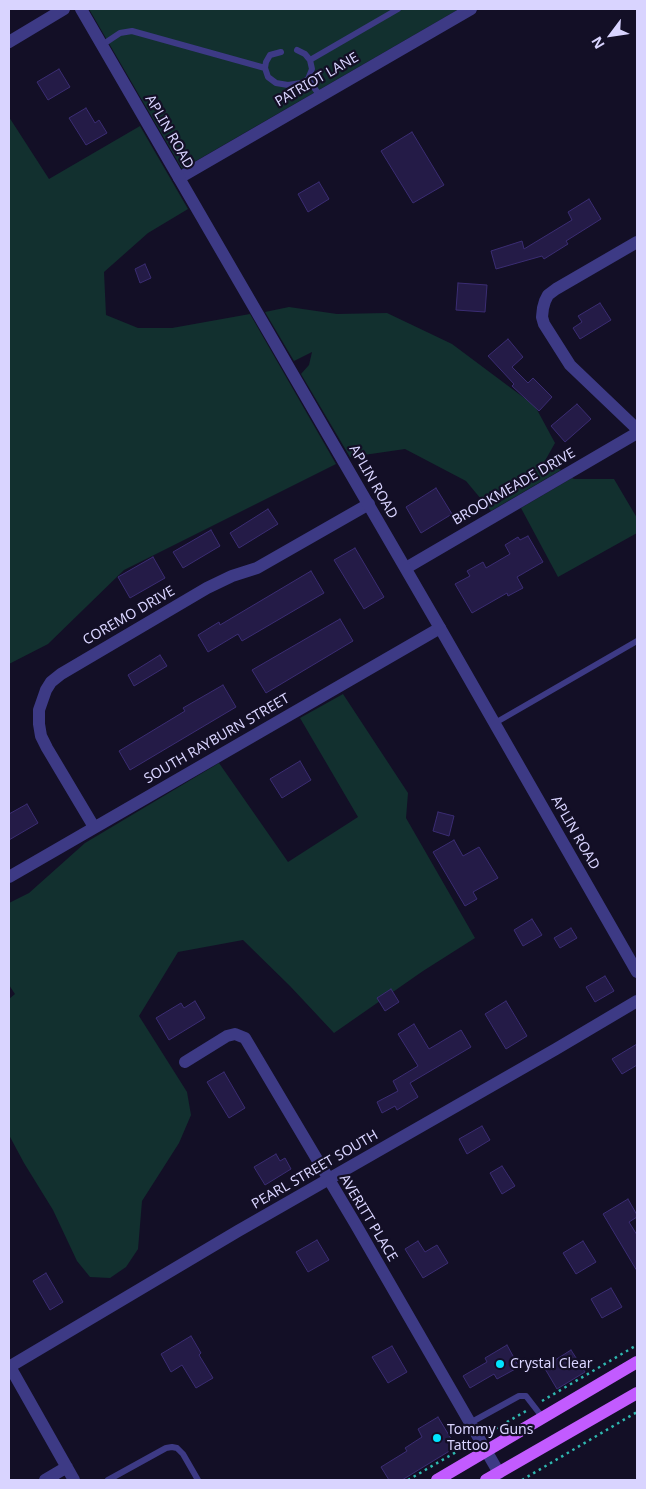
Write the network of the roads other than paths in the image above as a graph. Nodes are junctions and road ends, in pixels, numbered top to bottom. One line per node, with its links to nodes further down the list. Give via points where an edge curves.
1 (64, 9): 5 (street)
2 (81, 9): 6 (street, APLIN ROAD)
3 (398, 9): 9 (lane)
4 (471, 9): 12 (street, PATRIOT LANE)
5 (9, 42)
6 (102, 45): 10 (lane, via 120,33 132,31); 13 (street, APLIN ROAD)
7 (296, 50): 9 (lane)
8 (281, 52): 10 (lane, via 270,55)
9 (310, 60): 11 (lane, via 312,70)
10 (265, 68): 11 (lane, via 268,77 276,83 288,85)
11 (308, 79): 12 (lane)
12 (320, 96): 13 (street, PATRIOT LANE)
13 (178, 178): 16 (street, APLIN ROAD)
14 (637, 242): 15 (street, via 556,289 545,302 542,317 570,366)
15 (637, 431): 17 (street, BROOKMEADE DRIVE)
16 (368, 504): 17 (street, APLIN ROAD); 21 (street, COREMO DRIVE, via 257,568 207,588 52,682 39,710 41,736)
17 (406, 568): 18 (street, APLIN ROAD)
18 (440, 628): 20 (street, APLIN ROAD); 21 (street, SOUTH RAYBURN STREET)
19 (637, 640): 20 (lane)
20 (495, 723): 23 (street, APLIN ROAD)
21 (94, 827): 22 (street, SOUTH RAYBURN STREET)
22 (9, 877)
23 (637, 972)
24 (637, 1001): 26 (street, PEARL STREET SOUTH)
25 (185, 1062): 26 (street, AVERITT PLACE, via 227,1036 235,1034 245,1038)
26 (328, 1179): 28 (street, PEARL STREET SOUTH); 31 (street, AVERITT PLACE)
27 (637, 1362): 30 (main road)
28 (9, 1366): 33 (street)
29 (637, 1392): 34 (main road)
30 (542, 1418): 31 (lane, via 526,1396 519,1396); 32 (main road)
31 (470, 1424): 32 (street, AVERITT PLACE)
32 (486, 1451): 34 (street, AVERITT PLACE); 39 (main road)
33 (67, 1467): 35 (street); 36 (street)
34 (499, 1473): 40 (main road)
35 (45, 1480)
36 (74, 1480)
37 (109, 1480): 38 (lane, via 172,1447 183,1454)
38 (198, 1480)
39 (437, 1480)
40 (486, 1480)

